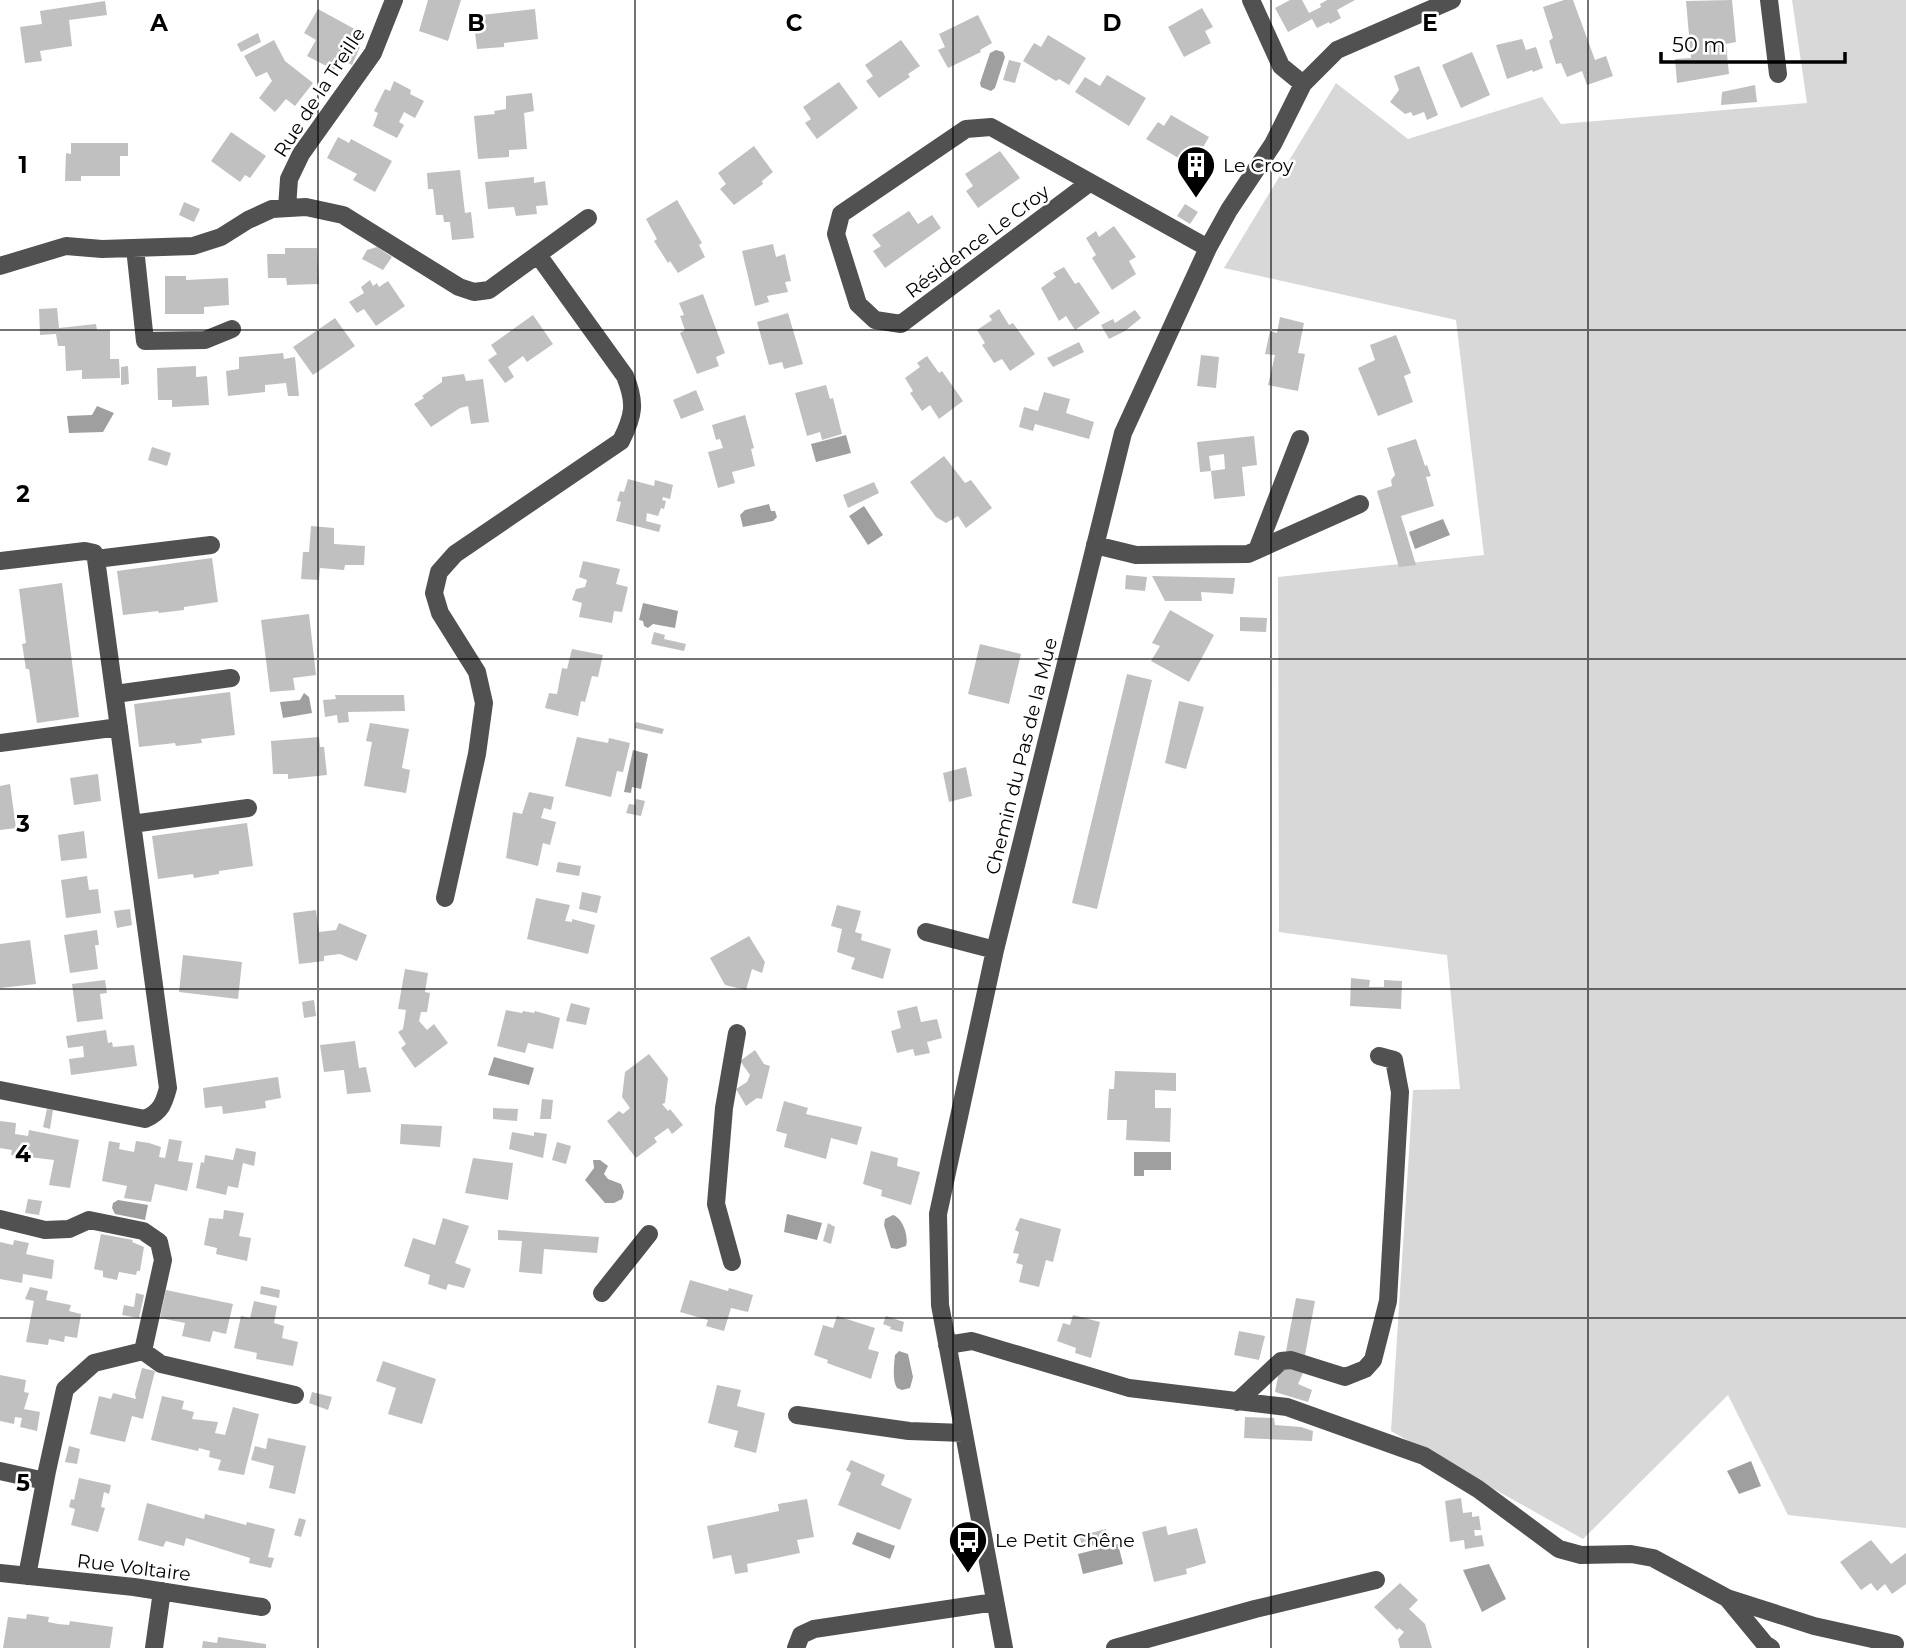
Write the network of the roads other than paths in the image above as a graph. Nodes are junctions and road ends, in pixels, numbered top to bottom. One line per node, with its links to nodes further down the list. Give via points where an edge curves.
1 (394, 0): 8 (street, Rue de la Treille, via 373,52 301,154 289,179)
2 (1251, 0): 6 (street, via 1281,66)
3 (1452, 0): 6 (street, Chemin du Pas de la Mue, via 1337,50)
4 (1769, 0): 5 (street)
5 (1778, 74)
6 (1303, 84): 11 (street, Chemin du Pas de la Mue, via 1273,144)
7 (1089, 183): 7 (street, Résidence Le Croy, via 991,127 966,128 841,214 836,234 858,304 875,320 901,324); 11 (street, Résidence Le Croy)
8 (286, 208): 10 (street, via 272,209 221,237 193,246); 12 (street, via 342,215 474,292 489,290)
9 (588, 218): 12 (street)
10 (135, 248): 13 (street, via 66,246); 14 (street, via 145,341 205,340)
11 (1208, 248): 18 (street, Chemin du Pas de la Mue, via 1123,432)
12 (538, 255): 28 (street, via 625,376 632,394 632,419 621,441 455,554 439,572 434,593 440,612 477,672 484,703)
13 (0, 266)
14 (232, 329)
15 (1300, 439): 19 (street)
16 (1360, 504): 19 (street)
17 (211, 545): 20 (street)
18 (1095, 545): 19 (street, via 1136,555 1248,554); 30 (street, Chemin du Pas de la Mue)
19 (1257, 550)
20 (96, 559): 21 (street, via 94,553 85,551); 23 (street)
21 (0, 561)
22 (232, 678): 23 (street)
23 (115, 694): 24 (street)
24 (120, 727): 25 (street); 27 (street)
25 (0, 743)
26 (248, 808): 27 (street)
27 (132, 824): 33 (street, via 168,1088 164,1104 145,1119)
28 (445, 898)
29 (926, 932): 30 (street)
30 (995, 950): 38 (street, Chemin du Pas de la Mue, via 938,1214 940,1305)
31 (737, 1033): 36 (street, via 724,1108 716,1204)
32 (1379, 1056): 41 (street, via 1394,1060 1399,1092 1388,1301 1373,1360 1365,1369 1345,1377 1281,1361)
33 (0, 1090)
34 (0, 1219): 39 (street, via 45,1230 68,1229 89,1220 143,1231 159,1242 163,1260)
35 (649, 1234): 37 (street)
36 (732, 1262)
37 (602, 1293)
38 (947, 1345): 41 (street, via 972,1341 1129,1388); 43 (street, Chemin du Pas de la Mue)
39 (143, 1351): 40 (street, via 161,1364); 45 (street, via 94,1363 65,1389)
40 (295, 1395)
41 (1237, 1402): 50 (street, via 1287,1408 1423,1456 1478,1489 1559,1549 1581,1555 1653,1558)
42 (797, 1415): 43 (street, via 909,1431)
43 (964, 1433): 51 (street, Chemin du Pas de la Mue)
44 (0, 1471): 45 (street)
45 (45, 1481): 47 (street)
46 (0, 1573): 47 (street, Rue Voltaire)
47 (27, 1576): 49 (street, Rue Voltaire)
48 (1376, 1580): 57 (street)
49 (162, 1591): 52 (street, Rue Voltaire); 54 (street)
50 (1727, 1598): 53 (street, via 1814,1626); 58 (street)
51 (995, 1602): 55 (street, via 814,1629 800,1635); 56 (street, Chemin du Pas de la Mue)
52 (262, 1607)
53 (1895, 1644)
54 (155, 1648)
55 (796, 1648)
56 (1004, 1648)
57 (1115, 1648)
58 (1771, 1648)

